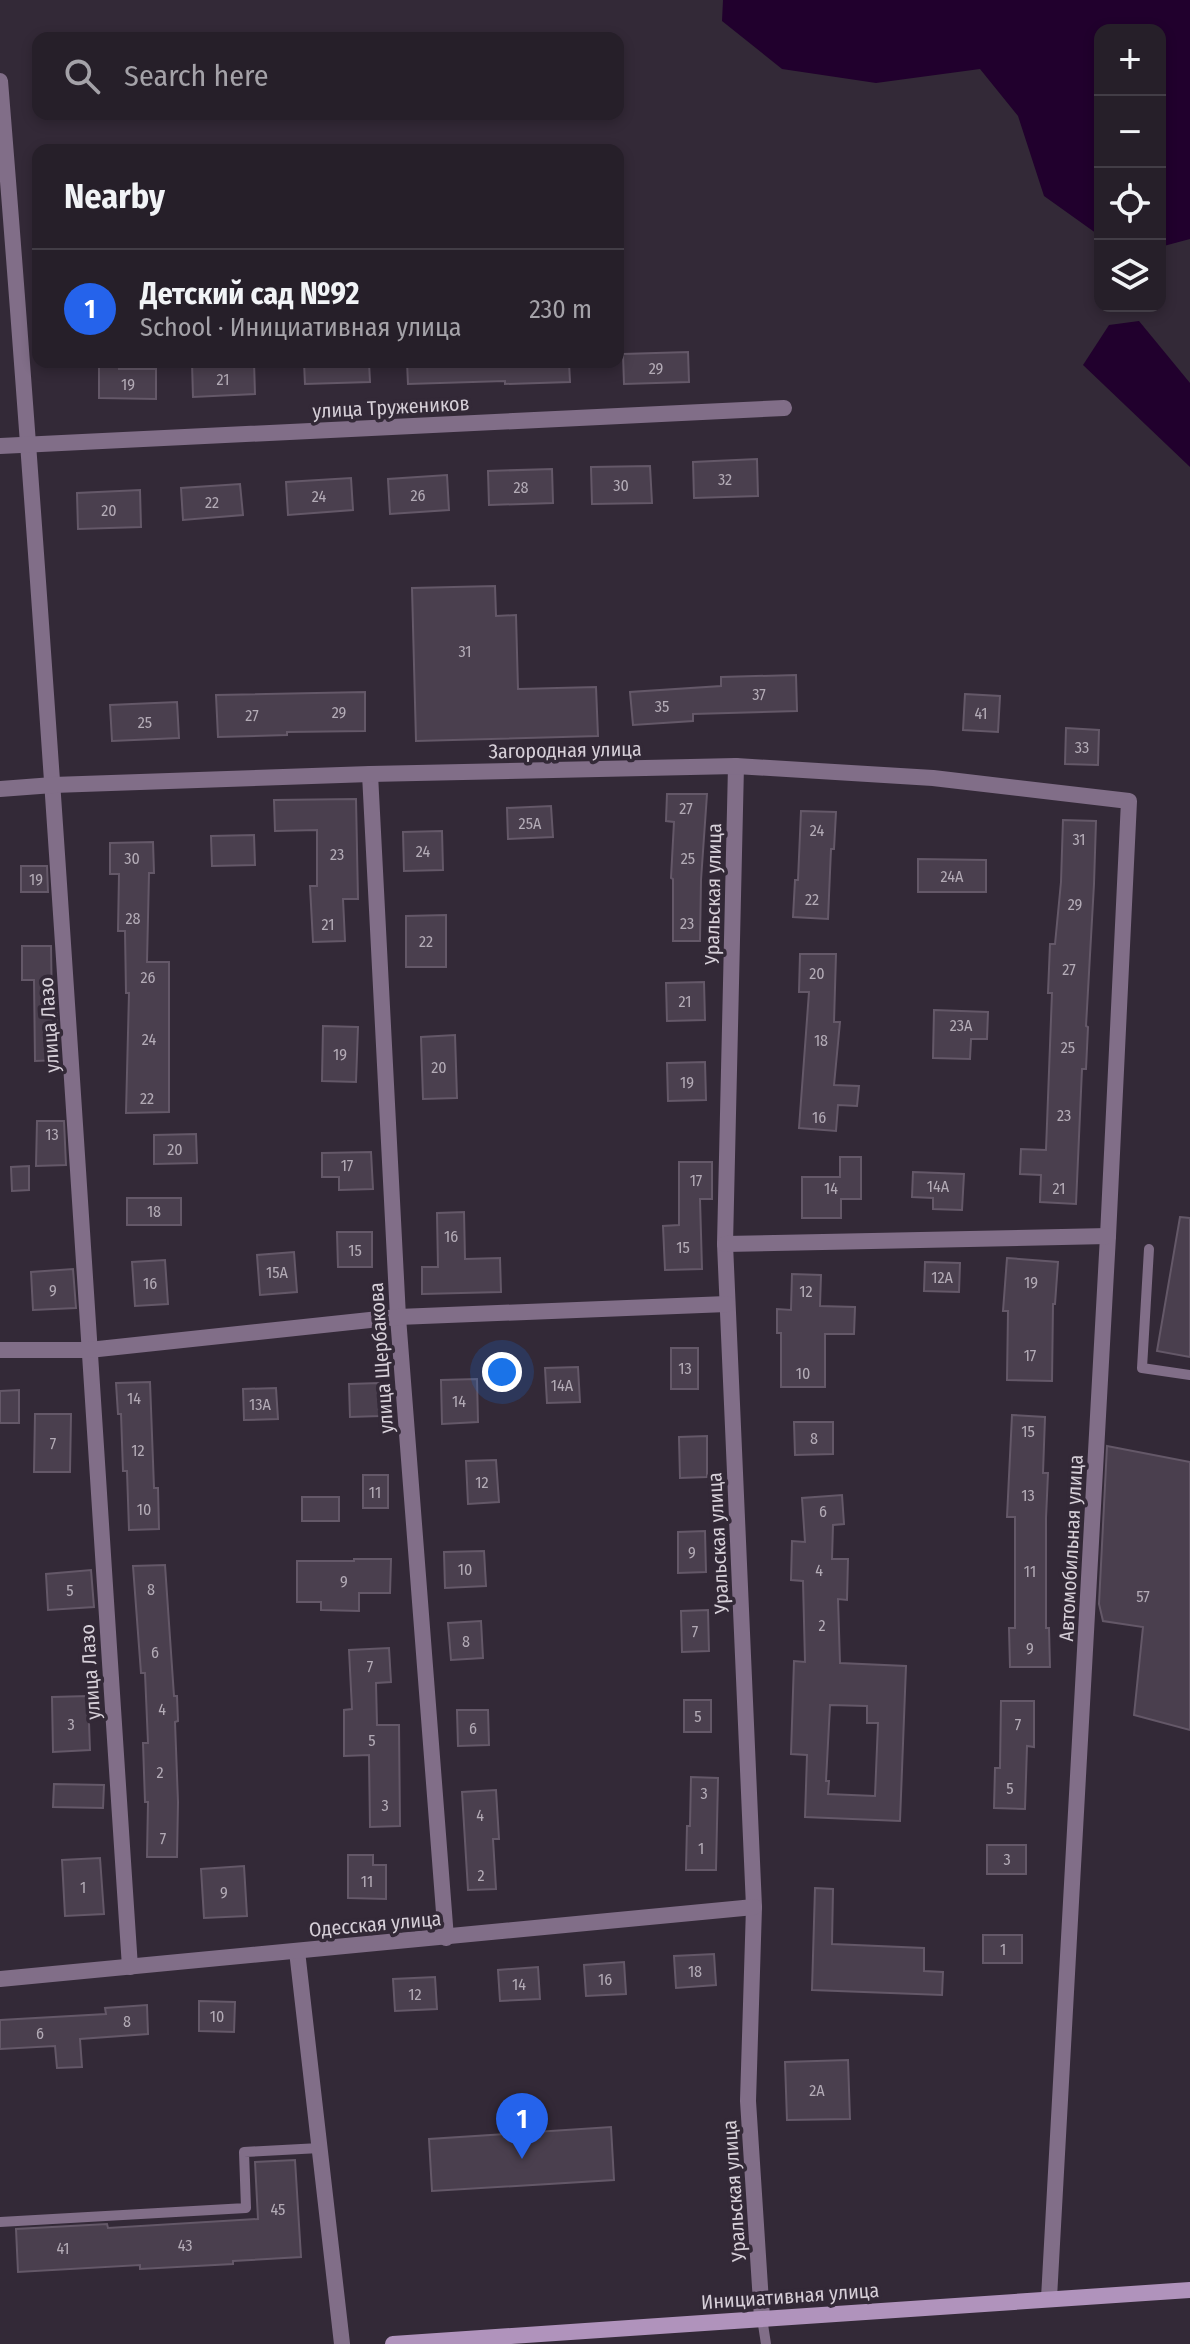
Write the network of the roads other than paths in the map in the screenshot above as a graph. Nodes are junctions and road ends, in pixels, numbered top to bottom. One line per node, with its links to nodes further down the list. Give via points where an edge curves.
1 (0, 81): 3 (street, улица Лазо)
2 (784, 408): 3 (street, улица Тружеников)
3 (30, 444): 4 (street, улица Тружеников); 7 (street, улица Лазо)
4 (0, 446)
5 (736, 766): 6 (street, Загородная улица); 9 (street, Загородная улица, via 933,778); 11 (street, Уральская улица)
6 (370, 774): 7 (street, Загородная улица); 14 (street, улица Щербакова)
7 (53, 785): 8 (street, Загородная улица); 16 (street, улица Лазо)
8 (0, 789)
9 (1129, 801): 10 (street, Автомобильная улица)
10 (1108, 1236): 11 (street); 26 (street, Автомобильная улица)
11 (725, 1244): 13 (street, Уральская улица)
12 (1149, 1249): 17 (lane, via 1142,1368)
13 (727, 1304): 14 (street); 18 (street, Уральская улица)
14 (398, 1317): 16 (street); 19 (street, улица Щербакова)
15 (0, 1350): 16 (street)
16 (89, 1350): 21 (street, улица Лазо)
17 (1190, 1375)
18 (754, 1907): 19 (street, Одесская улица); 27 (street, Уральская улица, via 748,2101)
19 (446, 1938): 20 (street, Одесская улица)
20 (297, 1951): 21 (street, Одесская улица); 23 (street)
21 (130, 1967): 22 (street, Одесская улица)
22 (0, 1979)
23 (320, 2148): 24 (lane, via 244,2152 246,2208); 29 (street)
24 (0, 2222)
25 (1190, 2290): 26 (main road, Инициативная улица)
26 (1049, 2298): 27 (main road, Инициативная улица)
27 (762, 2318): 28 (main road, Инициативная улица); 31 (lane)
28 (569, 2338): 30 (main road, Инициативная улица)
29 (342, 2344)
30 (393, 2344)
31 (766, 2344)

